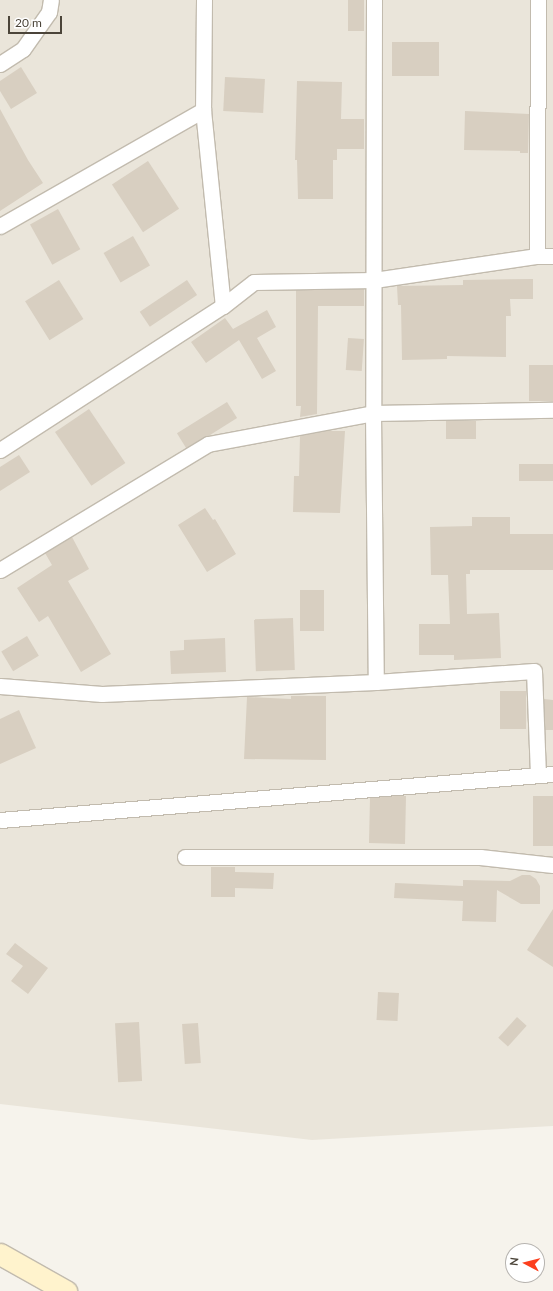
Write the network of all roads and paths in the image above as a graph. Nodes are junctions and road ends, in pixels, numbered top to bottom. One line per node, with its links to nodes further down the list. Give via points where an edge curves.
1 (51, 0): 5 (street, via 49,12 23,49)
2 (204, 0): 6 (street)
3 (374, 0): 10 (street)
4 (538, 0): 8 (street)
5 (0, 64)
6 (203, 110): 7 (street); 11 (street)
7 (0, 226)
8 (537, 256): 9 (street); 10 (street)
9 (553, 256)
10 (374, 280): 11 (street, via 254,282); 13 (street)
11 (224, 306): 14 (street)
12 (553, 410): 13 (street)
13 (373, 413): 15 (street, via 208,444); 16 (street)
14 (0, 450)
15 (0, 570)
16 (376, 682): 17 (street, via 102,694); 18 (street, via 534,671)
17 (0, 686)
18 (546, 774): 19 (street)
19 (0, 820)
20 (185, 857): 21 (street, via 480,858)
21 (553, 865)
22 (0, 1254): 23 (main road)
23 (66, 1291)

